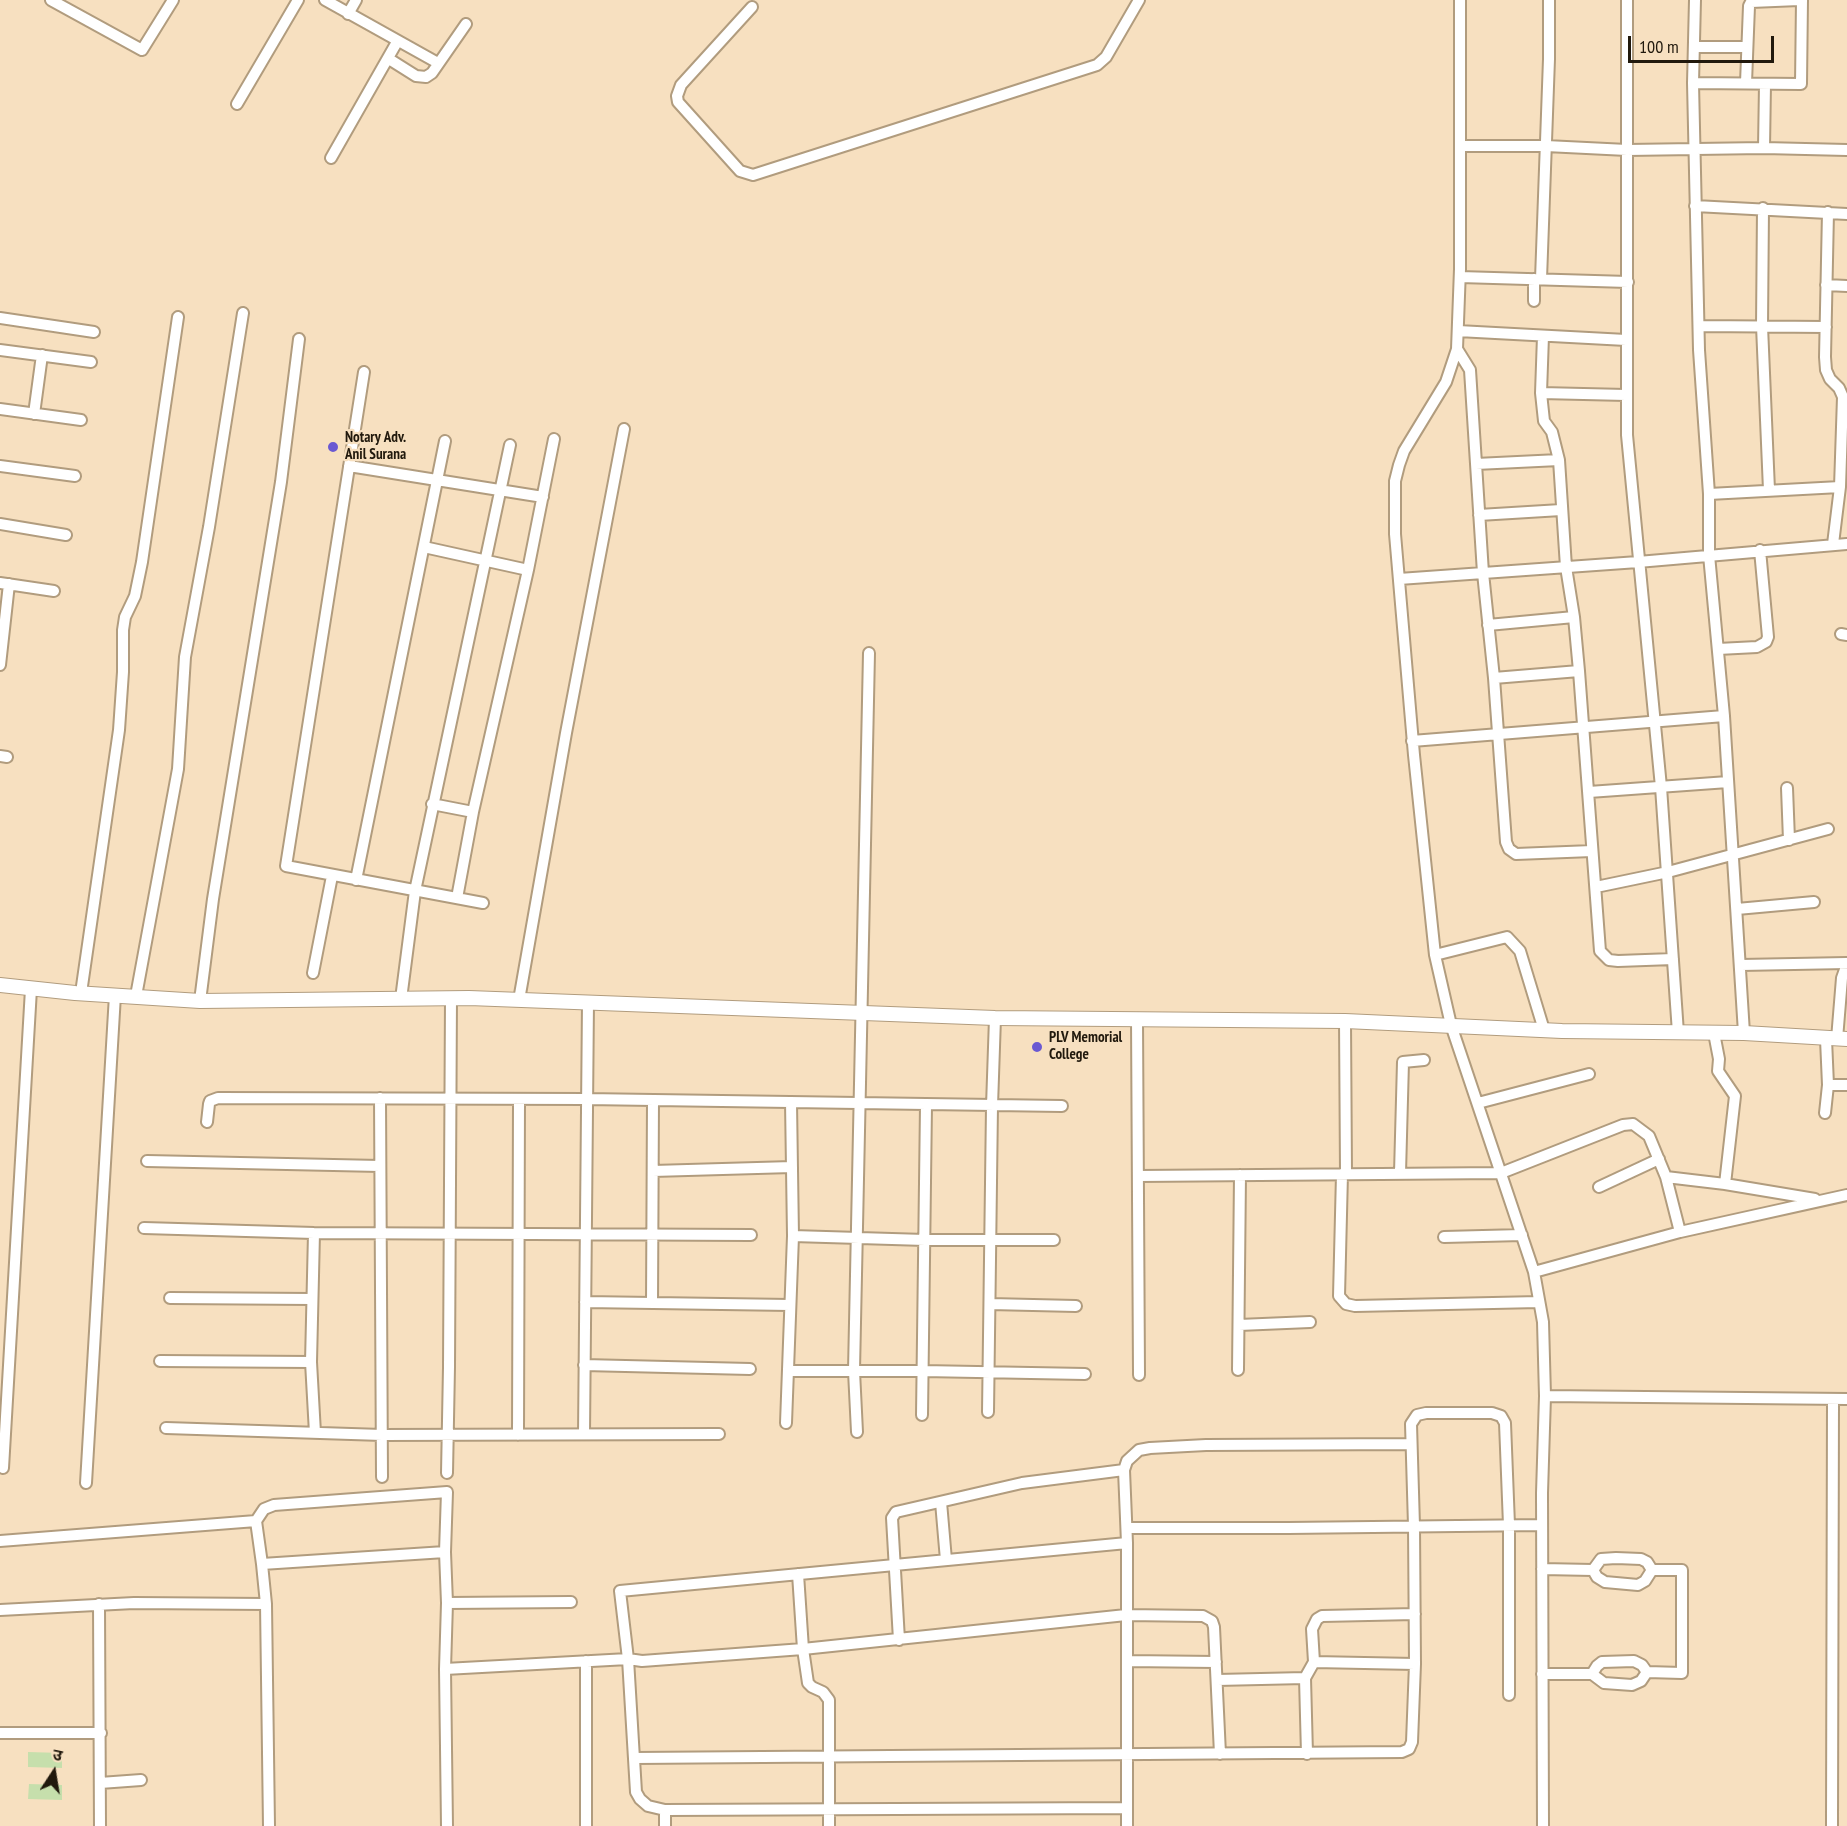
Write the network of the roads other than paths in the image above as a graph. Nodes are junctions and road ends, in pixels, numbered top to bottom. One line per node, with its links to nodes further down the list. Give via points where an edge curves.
1 (51, 0): 2 (street, via 142,50)
2 (173, 0)
3 (298, 0): 24 (street)
4 (325, 0): 14 (street)
5 (356, 0): 14 (street)
6 (1139, 0): 13 (street, via 1106,57 1097,65 753,175 740,171 678,102 677,96 681,85)
7 (1460, 0): 25 (street)
8 (1549, 0): 26 (street)
9 (1627, 0): 29 (street)
10 (1695, 0): 17 (street)
11 (1783, 0): 12 (street); 18 (street, via 1751,2)
12 (1800, 0): 23 (street, via 1801,84)
13 (752, 7)
14 (348, 14): 16 (street)
15 (466, 24): 20 (street)
16 (398, 42): 19 (street); 20 (street)
17 (1694, 46): 18 (street); 22 (street)
18 (1747, 47): 21 (street)
19 (389, 59): 20 (street, via 422,78 430,76); 31 (street)
20 (438, 63)
21 (1746, 82): 22 (street); 23 (street)
22 (1693, 83): 27 (street)
23 (1765, 84): 28 (street)
24 (237, 105)
25 (1460, 146): 26 (street); 36 (street)
26 (1546, 146): 29 (street); 37 (street)
27 (1694, 148): 28 (street); 29 (street); 32 (street)
28 (1764, 148): 30 (street)
29 (1627, 150): 38 (street)
30 (1847, 150)
31 (332, 158)
32 (1695, 206): 33 (street); 45 (street)
33 (1763, 208): 34 (street); 46 (street)
34 (1828, 212): 35 (street); 39 (street)
35 (1847, 214)
36 (1460, 278): 37 (street); 48 (street)
37 (1537, 279): 38 (street); 41 (street)
38 (1628, 282): 52 (street)
39 (1826, 285): 40 (street); 47 (street)
40 (1847, 286)
41 (1534, 301)
42 (243, 313): 137 (street, via 185,657 178,769)
43 (178, 317): 135 (street, via 142,562 123,630 119,730)
44 (0, 318): 49 (street)
45 (1699, 326): 46 (street); 78 (street)
46 (1762, 326): 47 (street); 77 (street)
47 (1826, 327): 58 (street, via 1826,370 1830,379)
48 (1458, 331): 50 (street); 53 (street)
49 (93, 332)
50 (1543, 336): 52 (street); 59 (street)
51 (299, 339): 141 (street, via 281,482)
52 (1626, 340): 60 (street)
53 (1457, 349): 70 (street, via 1470,370); 94 (street, via 1446,382 1399,465 1395,481 1395,534)
54 (0, 350): 55 (street)
55 (42, 355): 56 (street); 62 (street)
56 (92, 362)
57 (364, 372): 72 (street)
58 (1843, 388): 68 (street)
59 (1541, 393): 60 (street); 69 (street, via 1544,421 1552,432)
60 (1626, 395): 90 (street)
61 (0, 409): 62 (street)
62 (34, 414): 63 (street)
63 (81, 420)
64 (624, 429): 140 (street)
65 (554, 439): 79 (street)
66 (446, 441): 74 (street)
67 (510, 445): 76 (street)
68 (1845, 451): 75 (street)
69 (1559, 460): 70 (street); 80 (street)
70 (1476, 464): 81 (street)
71 (0, 466): 73 (street)
72 (349, 466): 74 (street); 120 (street, via 286,866)
73 (75, 476)
74 (438, 480): 76 (street); 86 (street)
75 (1840, 488): 77 (street); 84 (street)
76 (501, 490): 79 (street); 89 (street)
77 (1769, 490): 78 (street)
78 (1708, 494): 88 (street)
79 (543, 497): 92 (street)
80 (1561, 510): 81 (street); 91 (street)
81 (1479, 515): 93 (street)
82 (0, 524): 83 (street)
83 (66, 535)
84 (1833, 544): 85 (street); 87 (street)
85 (1847, 544)
86 (424, 547): 89 (street); 121 (street)
87 (1760, 550): 88 (street); 99 (street, via 1766,642 1757,647)
88 (1709, 555): 90 (street); 99 (street)
89 (486, 561): 92 (street); 113 (street)
90 (1638, 562): 91 (street); 105 (street)
91 (1566, 567): 93 (street); 97 (street)
92 (528, 570): 114 (street)
93 (1483, 573): 94 (street); 98 (street)
94 (1399, 579): 108 (street)
95 (5, 583): 96 (street); 101 (street)
96 (54, 591)
97 (1574, 617): 98 (street); 102 (street)
98 (1488, 625): 103 (street)
99 (1718, 649): 104 (street)
100 (869, 653): 143 (street)
101 (0, 665)
102 (1579, 671): 103 (street); 106 (street)
103 (1494, 678): 107 (street)
104 (1724, 716): 105 (street); 109 (street)
105 (1655, 722): 106 (street); 110 (street)
106 (1582, 729): 107 (street); 112 (street)
107 (1498, 735): 108 (street); 117 (street, via 1509,849 1516,854)
108 (1412, 741): 128 (street)
109 (1728, 782): 110 (street); 118 (street)
110 (1661, 787): 112 (street); 119 (street)
111 (1787, 788): 116 (street)
112 (1589, 792): 117 (street)
113 (432, 804): 114 (street); 123 (street)
114 (473, 812): 124 (street)
115 (1828, 830): 116 (street)
116 (1789, 840): 118 (street)
117 (1592, 851): 122 (street)
118 (1732, 854): 119 (street); 127 (street)
119 (1668, 872): 122 (street); 129 (street)
120 (332, 876): 121 (street); 132 (street)
121 (356, 880): 123 (street)
122 (1596, 887): 129 (street, via 1603,956 1618,962)
123 (415, 891): 124 (street); 139 (street)
124 (456, 898): 126 (street)
125 (1814, 902): 127 (street)
126 (483, 903)
127 (1737, 909): 131 (street)
128 (1435, 955): 147 (street); 148 (street, via 1507,937 1520,951)
129 (1673, 959): 149 (street)
130 (1847, 963): 131 (street); 152 (street, via 1842,978)
131 (1740, 965): 151 (street)
132 (313, 973)
133 (0, 985): 134 (main road)
134 (31, 989): 135 (main road); 238 (street)
135 (81, 993): 136 (main road)
136 (115, 995): 137 (main road); 242 (street)
137 (136, 996): 141 (main road)
138 (451, 998): 139 (main road); 140 (main road); 158 (street)
139 (401, 999): 141 (main road)
140 (519, 1000): 142 (main road)
141 (200, 1001)
142 (588, 1002): 143 (main road); 160 (street)
143 (860, 1013): 144 (main road); 164 (street)
144 (995, 1018): 145 (main road); 166 (street)
145 (1137, 1019): 146 (main road); 179 (street)
146 (1345, 1021): 147 (main road); 177 (street)
147 (1450, 1025): 148 (main road); 163 (street)
148 (1544, 1029): 149 (main road)
149 (1678, 1033): 150 (main road)
150 (1714, 1033): 151 (main road); 181 (street, via 1718,1071 1735,1096)
151 (1744, 1033): 152 (main road)
152 (1837, 1039): 155 (street)
153 (1424, 1060): 175 (street, via 1406,1060 1402,1065)
154 (1589, 1074): 163 (street)
155 (1828, 1085): 156 (street); 168 (street)
156 (1847, 1085)
157 (380, 1098): 158 (street); 169 (street, via 218,1098 210,1101); 172 (street)
158 (450, 1099): 159 (street); 189 (street)
159 (519, 1099): 160 (street); 190 (street)
160 (586, 1099): 161 (street); 191 (street)
161 (653, 1100): 162 (street); 174 (street)
162 (791, 1102): 164 (street); 173 (street)
163 (1478, 1103): 176 (street)
164 (860, 1104): 165 (street); 196 (street)
165 (926, 1105): 166 (street); 198 (street)
166 (992, 1106): 167 (street); 199 (street)
167 (1062, 1106)
168 (1825, 1113)
169 (207, 1122)
170 (1659, 1159): 176 (street, via 1649,1136 1633,1124); 180 (street); 182 (street)
171 (147, 1161): 172 (street)
172 (380, 1166): 188 (street)
173 (792, 1167): 174 (street); 195 (street)
174 (653, 1171): 192 (street)
175 (1400, 1173): 176 (street); 177 (street)
176 (1501, 1173): 194 (street)
177 (1344, 1174): 178 (street); 205 (street, via 1339,1296 1346,1304)
178 (1240, 1175): 179 (street); 211 (street)
179 (1138, 1176): 222 (street)
180 (1666, 1177): 181 (street); 186 (street)
181 (1725, 1184): 184 (street)
182 (1599, 1187)
183 (1847, 1195): 184 (street)
184 (1821, 1200): 186 (street)
185 (144, 1228): 187 (street)
186 (1680, 1232): 201 (street)
187 (314, 1233): 188 (street); 203 (street)
188 (381, 1233): 189 (street); 234 (street)
189 (450, 1234): 190 (street); 235 (street)
190 (519, 1234): 191 (street); 236 (street)
191 (585, 1235): 192 (street); 204 (street)
192 (653, 1235): 193 (street); 206 (street)
193 (751, 1235)
194 (1522, 1235): 197 (street); 201 (street)
195 (793, 1236): 196 (street); 208 (street)
196 (857, 1236): 198 (street); 218 (street)
197 (1444, 1237)
198 (925, 1240): 199 (street); 219 (street)
199 (990, 1240): 200 (street); 207 (street)
200 (1054, 1240)
201 (1534, 1272): 205 (street)
202 (170, 1298): 203 (street)
203 (312, 1299): 213 (street)
204 (585, 1302): 206 (street); 214 (street)
205 (1539, 1302): 223 (street)
206 (652, 1303): 208 (street)
207 (990, 1304): 209 (street); 220 (street)
208 (790, 1305): 217 (street)
209 (1076, 1306)
210 (1310, 1322): 211 (street)
211 (1239, 1325): 216 (street)
212 (160, 1361): 213 (street)
213 (311, 1362): 231 (street)
214 (584, 1365): 215 (street); 232 (street)
215 (750, 1369)
216 (1238, 1370)
217 (788, 1371): 218 (street); 228 (street)
218 (854, 1371): 219 (street); 230 (street)
219 (923, 1371): 220 (street); 227 (street)
220 (988, 1373): 221 (street); 226 (street)
221 (1085, 1374)
222 (1139, 1375)
223 (1545, 1396): 224 (street); 246 (street)
224 (1833, 1399): 225 (street); 301 (street)
225 (1847, 1399)
226 (988, 1412)
227 (922, 1415)
228 (786, 1423)
229 (166, 1428): 231 (street)
230 (857, 1432)
231 (315, 1433): 234 (street)
232 (584, 1434): 233 (street); 236 (street)
233 (719, 1434)
234 (382, 1435): 235 (street); 241 (street)
235 (447, 1435): 236 (street); 240 (street)
236 (518, 1435)
237 (1410, 1444): 239 (street, via 1150,1448 1133,1454); 245 (street, via 1411,1424 1417,1415 1501,1416 1506,1431); 247 (street)
238 (3, 1468)
239 (1124, 1470): 243 (street, via 1032,1482); 248 (street)
240 (447, 1473)
241 (382, 1477)
242 (86, 1484)
243 (941, 1502): 252 (street); 254 (street, via 896,1512 892,1518)
244 (256, 1521): 249 (street); 251 (street, via 264,1509 274,1505 447,1492); 253 (street)
245 (1509, 1525): 246 (street); 247 (street); 280 (street)
246 (1542, 1525): 255 (street)
247 (1414, 1526): 248 (street); 264 (street)
248 (1127, 1528): 250 (street)
249 (0, 1541)
250 (1127, 1543): 252 (street); 265 (street)
251 (446, 1552): 253 (street); 260 (street)
252 (946, 1560): 254 (street)
253 (262, 1564): 262 (street)
254 (894, 1565): 258 (street); 266 (street)
255 (1542, 1569): 256 (street); 276 (street)
256 (1593, 1570): 257 (street, via 1601,1559 1616,1558 1641,1559); 257 (street, via 1605,1582 1638,1585)
257 (1652, 1570): 275 (street, via 1682,1570 1682,1673)
258 (798, 1574): 267 (street); 268 (street, via 620,1591)
259 (571, 1602): 260 (street)
260 (447, 1603): 274 (street)
261 (99, 1604): 262 (street); 263 (street); 282 (street)
262 (266, 1604): 294 (street)
263 (0, 1610)
264 (1415, 1614): 272 (street, via 1322,1616 1312,1629); 273 (street)
265 (1126, 1615): 266 (street); 270 (street); 271 (street, via 1208,1618 1214,1627)
266 (899, 1640): 267 (street)
267 (803, 1649): 268 (street); 286 (street, via 808,1683 824,1692 829,1700)
268 (628, 1659): 269 (street); 287 (street)
269 (586, 1661): 274 (street); 296 (street)
270 (1127, 1661): 271 (street); 283 (street)
271 (1216, 1662): 279 (street)
272 (1314, 1662): 273 (street); 278 (street)
273 (1414, 1664): 285 (street, via 1409,1749)
274 (446, 1670): 295 (street)
275 (1647, 1672): 277 (street, via 1632,1685 1604,1683); 277 (street, via 1634,1661 1602,1662)
276 (1542, 1674): 277 (street); 300 (street)
277 (1592, 1674)
278 (1305, 1678): 279 (street); 285 (street)
279 (1218, 1680): 284 (street)
280 (1509, 1695)
281 (0, 1733): 282 (street)
282 (100, 1733): 289 (street)
283 (1127, 1754): 284 (street); 286 (street); 291 (street)
284 (1220, 1754): 285 (street)
285 (1308, 1754)
286 (830, 1756): 287 (street); 290 (street)
287 (635, 1758): 292 (street, via 639,1799)
288 (141, 1780): 289 (street)
289 (100, 1783): 293 (street)
290 (829, 1808): 291 (street); 292 (street); 298 (street)
291 (1127, 1808): 299 (street)
292 (665, 1810): 297 (street)
293 (100, 1826)
294 (269, 1826)
295 (447, 1826)
296 (586, 1826)
297 (665, 1826)
298 (829, 1826)
299 (1127, 1826)
300 (1543, 1826)
301 (1832, 1826)

